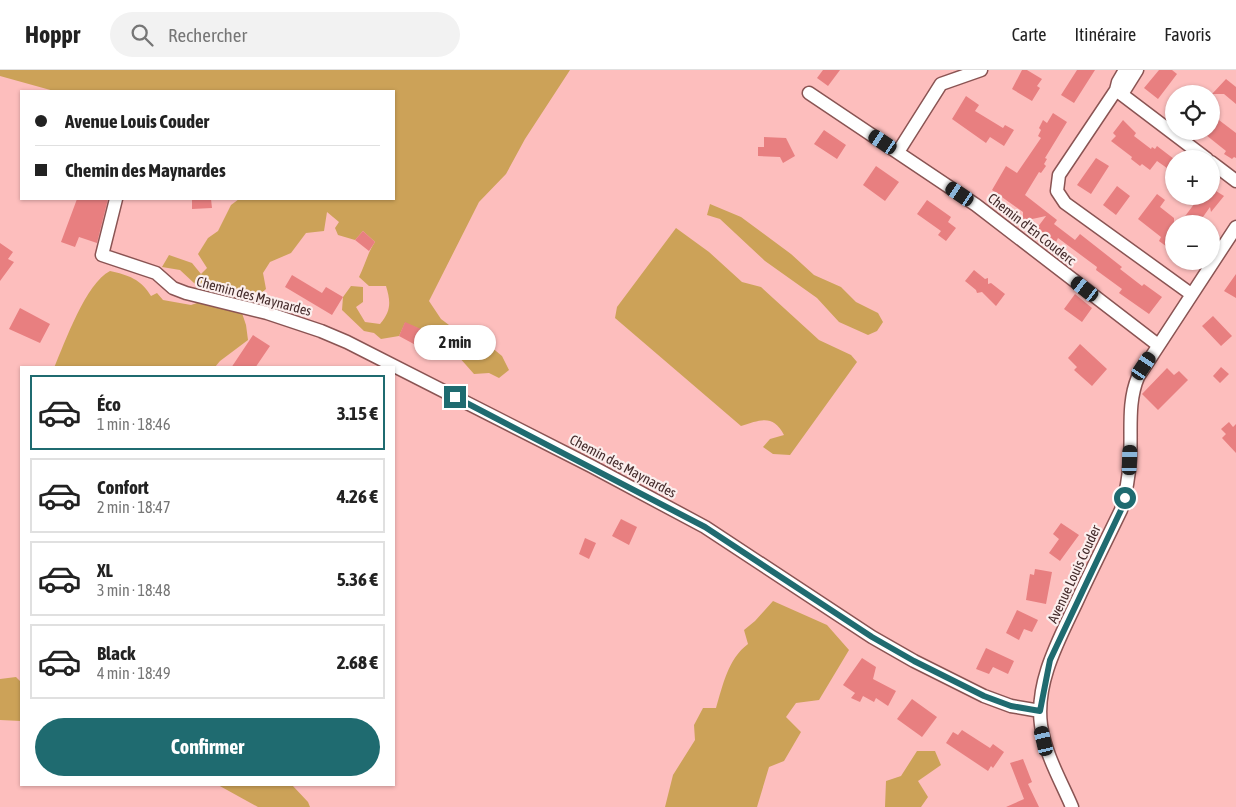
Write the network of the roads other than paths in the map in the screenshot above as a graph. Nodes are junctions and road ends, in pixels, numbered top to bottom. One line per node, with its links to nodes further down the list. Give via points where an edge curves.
1 (980, 70): 7 (street, via 941,84)
2 (1125, 70): 4 (street, via 1118,82)
3 (1137, 70): 4 (street)
4 (1119, 92): 6 (street); 12 (street, via 1059,175 1057,191 1065,203)
5 (809, 93): 7 (street, Chemin d'En Couderc)
6 (1195, 150)
7 (898, 152): 13 (street, Chemin d'En Couderc, via 976,205)
8 (1220, 169): 9 (street)
9 (1236, 181)
10 (116, 200): 14 (street, Chemin des Maynardes, via 102,255 156,273 173,288 198,297 267,313 321,331)
11 (1236, 226): 12 (street, Avenue Louis Couder)
12 (1191, 294): 13 (street, Avenue Louis Couder)
13 (1158, 345): 16 (street, Avenue Louis Couder, via 1138,377 1132,394 1130,460 1121,510 1050,660)
14 (395, 366)
15 (395, 366): 16 (street, Chemin des Maynardes, via 705,527 914,661 993,699)
16 (1040, 711): 17 (street, Avenue Louis Couder, via 1044,741)
17 (1072, 807)

